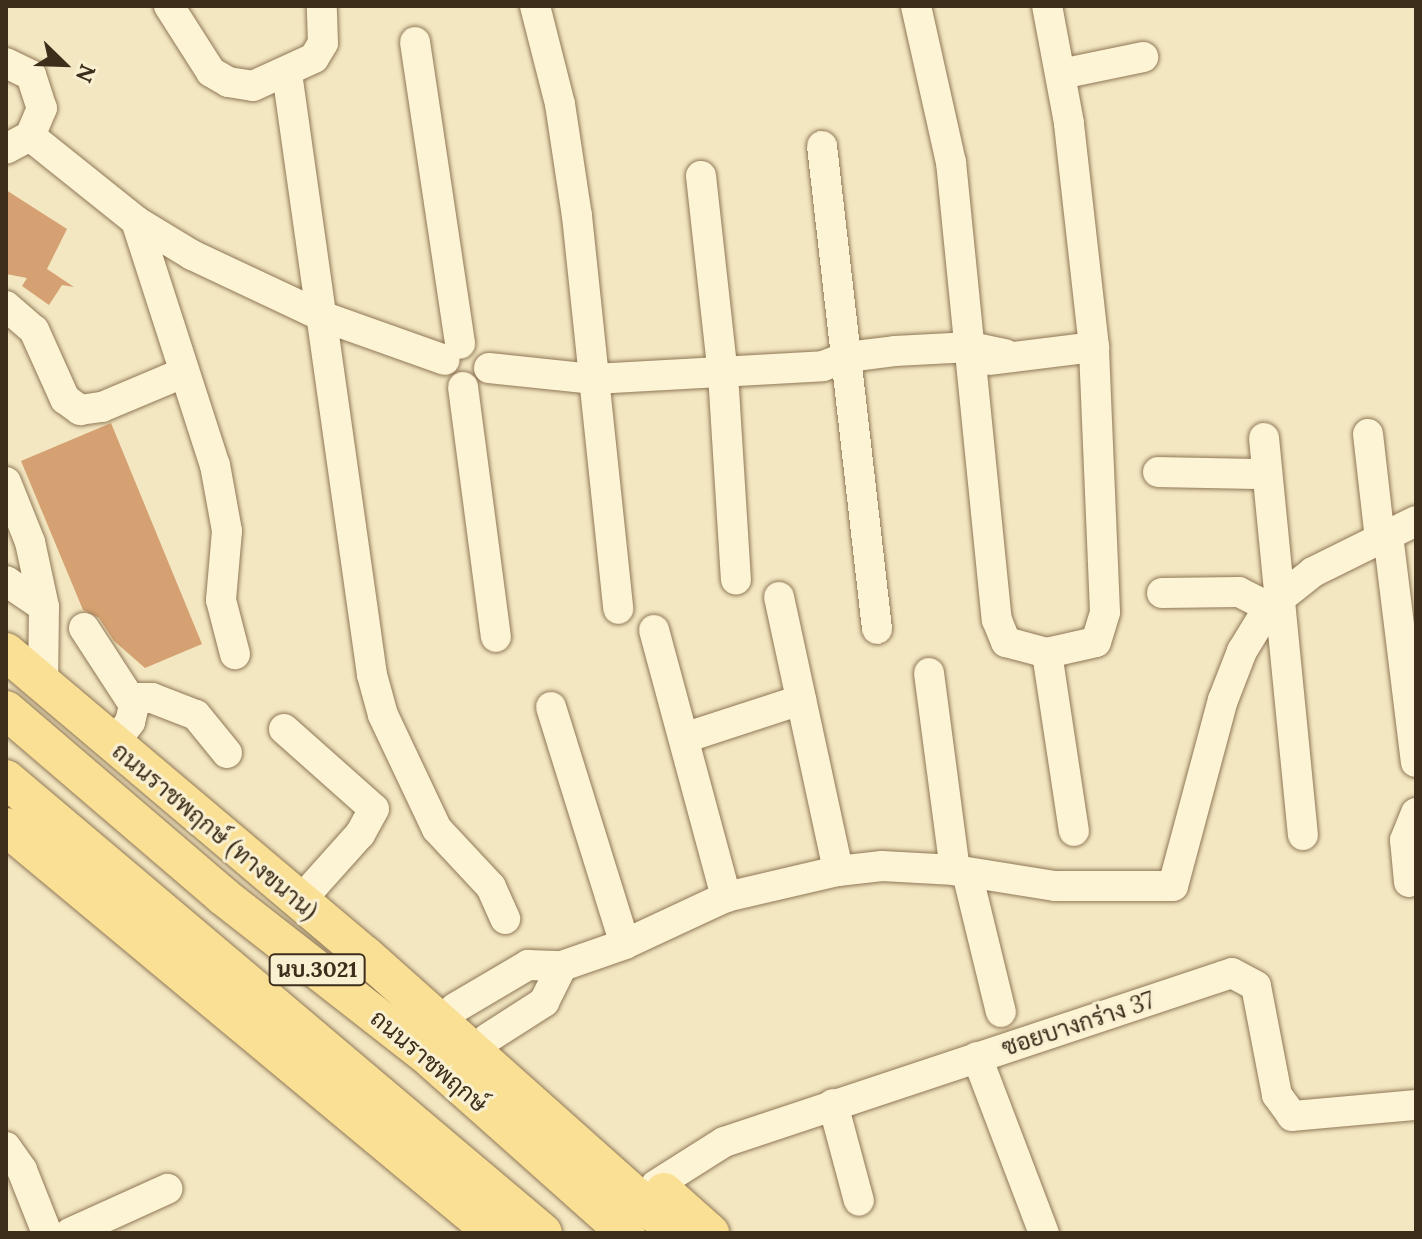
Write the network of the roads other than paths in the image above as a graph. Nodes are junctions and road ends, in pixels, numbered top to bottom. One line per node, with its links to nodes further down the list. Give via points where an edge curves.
1 (169, 6): 9 (street, via 201,60 228,82 253,86)
2 (322, 6): 9 (street, via 323,43 314,58)
3 (535, 6): 24 (street, via 560,104)
4 (916, 6): 19 (street, via 951,162)
5 (1047, 6): 10 (street)
6 (415, 42): 18 (street)
7 (1143, 57): 10 (street)
8 (6, 63): 11 (street, via 19,66 39,88 42,108)
9 (287, 73): 16 (street)
10 (1061, 74): 17 (street)
11 (18, 143): 14 (street)
12 (822, 146): 20 (street)
13 (701, 176): 23 (street)
14 (136, 221): 16 (street, via 192,255); 22 (street)
15 (6, 306): 22 (street, via 34,330 65,399 80,410 102,407)
16 (324, 317): 18 (street); 69 (street, via 372,675 383,715 437,829 491,887)
17 (1094, 347): 19 (street); 45 (street, via 1104,625 1096,642 1087,647)
18 (453, 352): 21 (street, via 480,347); 25 (street, via 449,379)
19 (972, 356): 20 (street); 45 (street, via 989,565 1000,634 1016,647)
20 (840, 365): 23 (street); 41 (street)
21 (489, 368): 24 (street); 25 (street, via 480,383)
22 (183, 373): 46 (street, via 215,465 227,531 221,600)
23 (723, 374): 24 (street); 33 (street)
24 (594, 379): 39 (street)
25 (463, 387): 43 (street)
26 (1368, 434): 32 (street)
27 (1264, 438): 29 (street)
28 (1158, 472): 29 (street)
29 (1267, 474): 37 (street)
30 (6, 482): 38 (street, via 30,542)
31 (1416, 521): 32 (street)
32 (1384, 537): 37 (street, via 1313,572); 59 (street)
33 (736, 580)
34 (6, 581): 38 (street)
35 (1162, 593): 37 (street, via 1239,592)
36 (779, 597): 51 (street)
37 (1274, 603): 63 (street); 65 (street, via 1242,651 1223,700 1173,886 1055,886)
38 (44, 607): 48 (street)
39 (618, 609)
40 (84, 628): 50 (street)
41 (877, 629)
42 (654, 630): 55 (street)
43 (496, 637)
44 (6, 652): 48 (main road, ถนนราชพฤกษ์ (ทางขนาน) / นบ.3021)
45 (1047, 653): 62 (street)
46 (235, 654)
47 (929, 673): 65 (street)
48 (43, 684): 56 (main road, ถนนราชพฤกษ์ (ทางขนาน) / นบ.3021)
49 (6, 690): 58 (main road)
50 (131, 698): 56 (street, via 130,722); 57 (street, via 152,698 196,715)
51 (801, 700): 55 (street); 64 (street)
52 (551, 707): 70 (street)
53 (6, 710): 58 (main road, ถนนราชพฤกษ์ / นบ.3021)
54 (284, 729): 68 (street, via 374,809 360,834)
55 (684, 738): 67 (street)
56 (112, 746): 68 (main road, ถนนราชพฤกษ์ (ทางขนาน) / นบ.3021)
57 (227, 753)
58 (65, 761): 89 (main road, ถนนราชพฤกษ์ / นบ.3021, via 224,897 431,1059)
59 (1416, 762)
60 (12, 798): 73 (main road, นบ.3021); 88 (main road, นบ.3021)
61 (1416, 813): 66 (street, via 1405,840)
62 (1074, 831)
63 (1303, 835)
64 (838, 871): 65 (street, via 882,866); 67 (street)
65 (961, 871): 75 (street)
66 (1409, 882)
67 (726, 897): 70 (street)
68 (300, 901): 71 (main road, ถนนราชพฤกษ์ (ทางขนาน) / นบ.3021)
69 (505, 919)
70 (625, 944): 72 (street)
71 (365, 955): 74 (main road); 90 (main road, ถนนราชพฤกษ์ (ทางขนาน) / นบ.3021)
72 (562, 966): 74 (street, via 528,965); 76 (street, via 544,1002)
73 (202, 994): 86 (main road, via 314,1106); 87 (main road, นบ.3021, via 337,1097)
74 (455, 1008): 76 (main road)
75 (1001, 1012)
76 (488, 1038): 81 (main road)
77 (977, 1057): 78 (street, ซอยบางกร่าง 37); 79 (street, ซอยบางกร่าง 37, via 1232,973 1256,986 1277,1095 1292,1116); 92 (street)
78 (833, 1104): 81 (street, ซอยบางกร่าง 37, via 724,1142); 83 (street)
79 (1416, 1105)
80 (6, 1147): 84 (street, via 22,1170)
81 (656, 1185): 91 (main road)
82 (167, 1189): 85 (street)
83 (859, 1201)
84 (47, 1233)
85 (70, 1233)
86 (463, 1233)
87 (494, 1233)
88 (543, 1233)
89 (626, 1233)
90 (677, 1233)
91 (710, 1233)
92 (1044, 1233)

